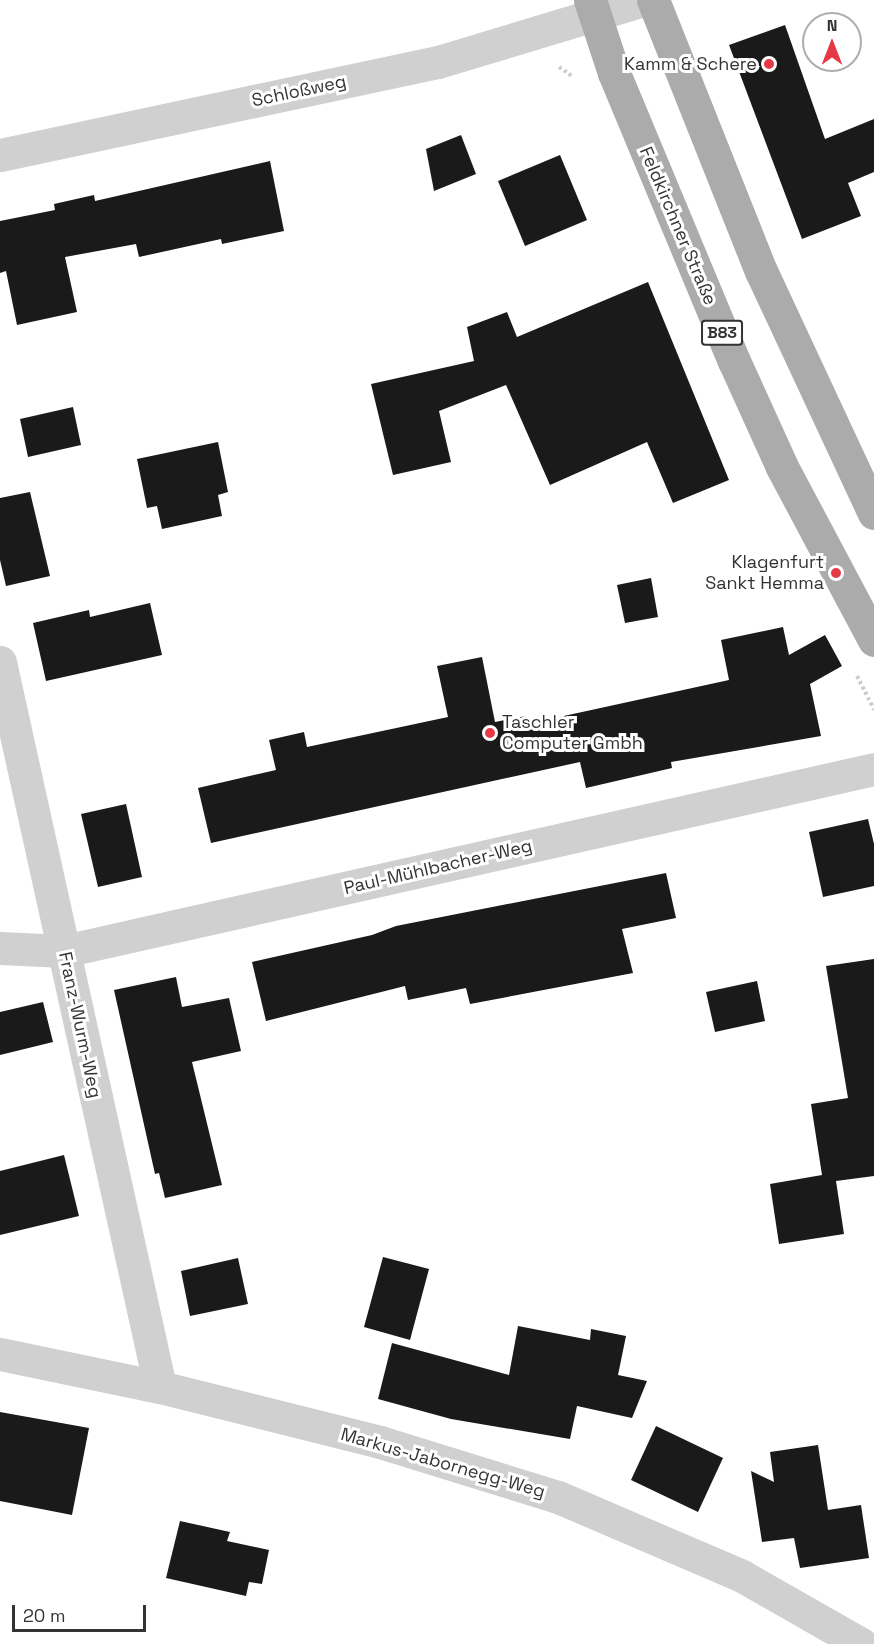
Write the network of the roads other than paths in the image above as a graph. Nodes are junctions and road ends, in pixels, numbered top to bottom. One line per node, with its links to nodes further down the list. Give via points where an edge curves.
1 (644, 0): 3 (street, Schloßweg)
2 (653, 0): 5 (main road, via 761,271)
3 (593, 8): 4 (street, Schloßweg, via 438,62); 6 (main road, Feldkirchner Straße / B83, via 614,74 734,361 782,467)
4 (0, 155)
5 (874, 513)
6 (874, 640)
7 (0, 662): 10 (street, Franz-Wurm-Weg)
8 (874, 769): 10 (street, Paul-Mühlbacher-Weg)
9 (0, 948): 10 (street, Paul-Mühlbacher-Weg)
10 (64, 951): 12 (street, Franz-Wurm-Weg)
11 (0, 1354): 12 (street, Markus-Jabornegg-Weg)
12 (160, 1387): 13 (street, Markus-Jabornegg-Weg, via 380,1442 558,1497 742,1576)
13 (861, 1644)

